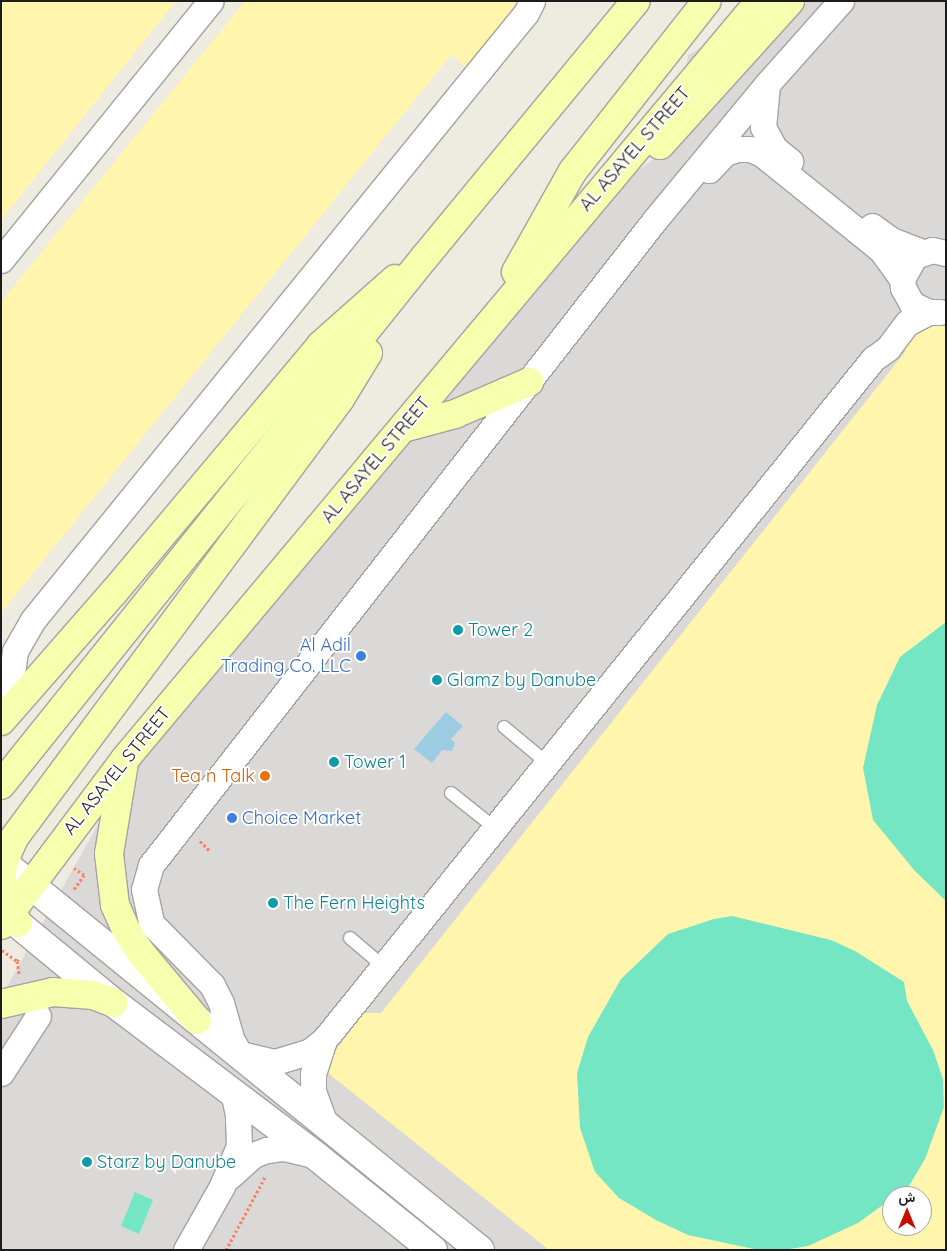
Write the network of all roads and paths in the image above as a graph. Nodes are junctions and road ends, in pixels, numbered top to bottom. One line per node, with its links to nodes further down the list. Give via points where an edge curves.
1 (211, 1): 13 (street)
2 (532, 1): 21 (street, via 526,13 32,621 14,651 9,696)
3 (636, 1): 12 (main road)
4 (707, 1): 17 (main road, via 573,171)
5 (760, 1): 9 (main road, AL ASAYEL STREET)
6 (790, 1): 9 (main road, via 680,126)
7 (841, 1): 8 (street)
8 (768, 83): 10 (street); 11 (street, via 762,127 774,148 883,235)
9 (601, 189): 17 (main road, AL ASAYEL STREET)
10 (654, 221): 14 (street, via 674,212 725,153 750,149 762,154 881,250); 19 (street)
11 (939, 251): 14 (street, via 909,262)
12 (424, 258): 15 (main road); 21 (main road, via 377,292 321,345 114,592)
13 (1, 260)
14 (903, 283): 16 (street, via 912,304); 18 (street, via 897,316 879,341)
15 (404, 286): 25 (main road); 28 (main road, via 340,398 14,838)
16 (937, 311): 18 (street, via 907,323 888,348)
17 (492, 318): 20 (main road, AL ASAYEL STREET)
18 (872, 359): 24 (street)
19 (529, 382): 20 (main road, via 463,411); 37 (street, via 152,865 144,889 151,923 212,985 222,1003 230,1039)
20 (403, 428): 23 (main road, AL ASAYEL STREET)
21 (1, 719)
22 (504, 727): 24 (lane)
23 (125, 759): 28 (main road, AL ASAYEL STREET, via 48,858); 35 (main road, via 109,854 116,905 126,930 141,953)
24 (547, 763): 27 (street)
25 (1, 785)
26 (451, 793): 27 (lane)
27 (495, 828): 31 (street)
28 (8, 874): 29 (main road); 35 (street)
29 (8, 918): 33 (street)
30 (350, 938): 31 (lane)
31 (383, 966): 36 (street)
32 (1, 1004): 33 (main road, via 53,992 93,995)
33 (114, 1004): 39 (street)
34 (38, 1016): 38 (street)
35 (197, 1020): 37 (street)
36 (324, 1040): 37 (street, via 310,1052 275,1062); 40 (street, via 313,1073 315,1099)
37 (240, 1054): 40 (street)
38 (1, 1073)
39 (233, 1092): 42 (street); 43 (street, via 238,1114 239,1146)
40 (326, 1124): 47 (street)
41 (253, 1155): 42 (street, via 284,1148); 43 (street); 45 (path, via 269,1166 268,1171)
42 (316, 1156): 46 (street)
43 (222, 1186): 44 (street)
44 (186, 1250)
45 (226, 1250)
46 (433, 1250)
47 (480, 1250)

